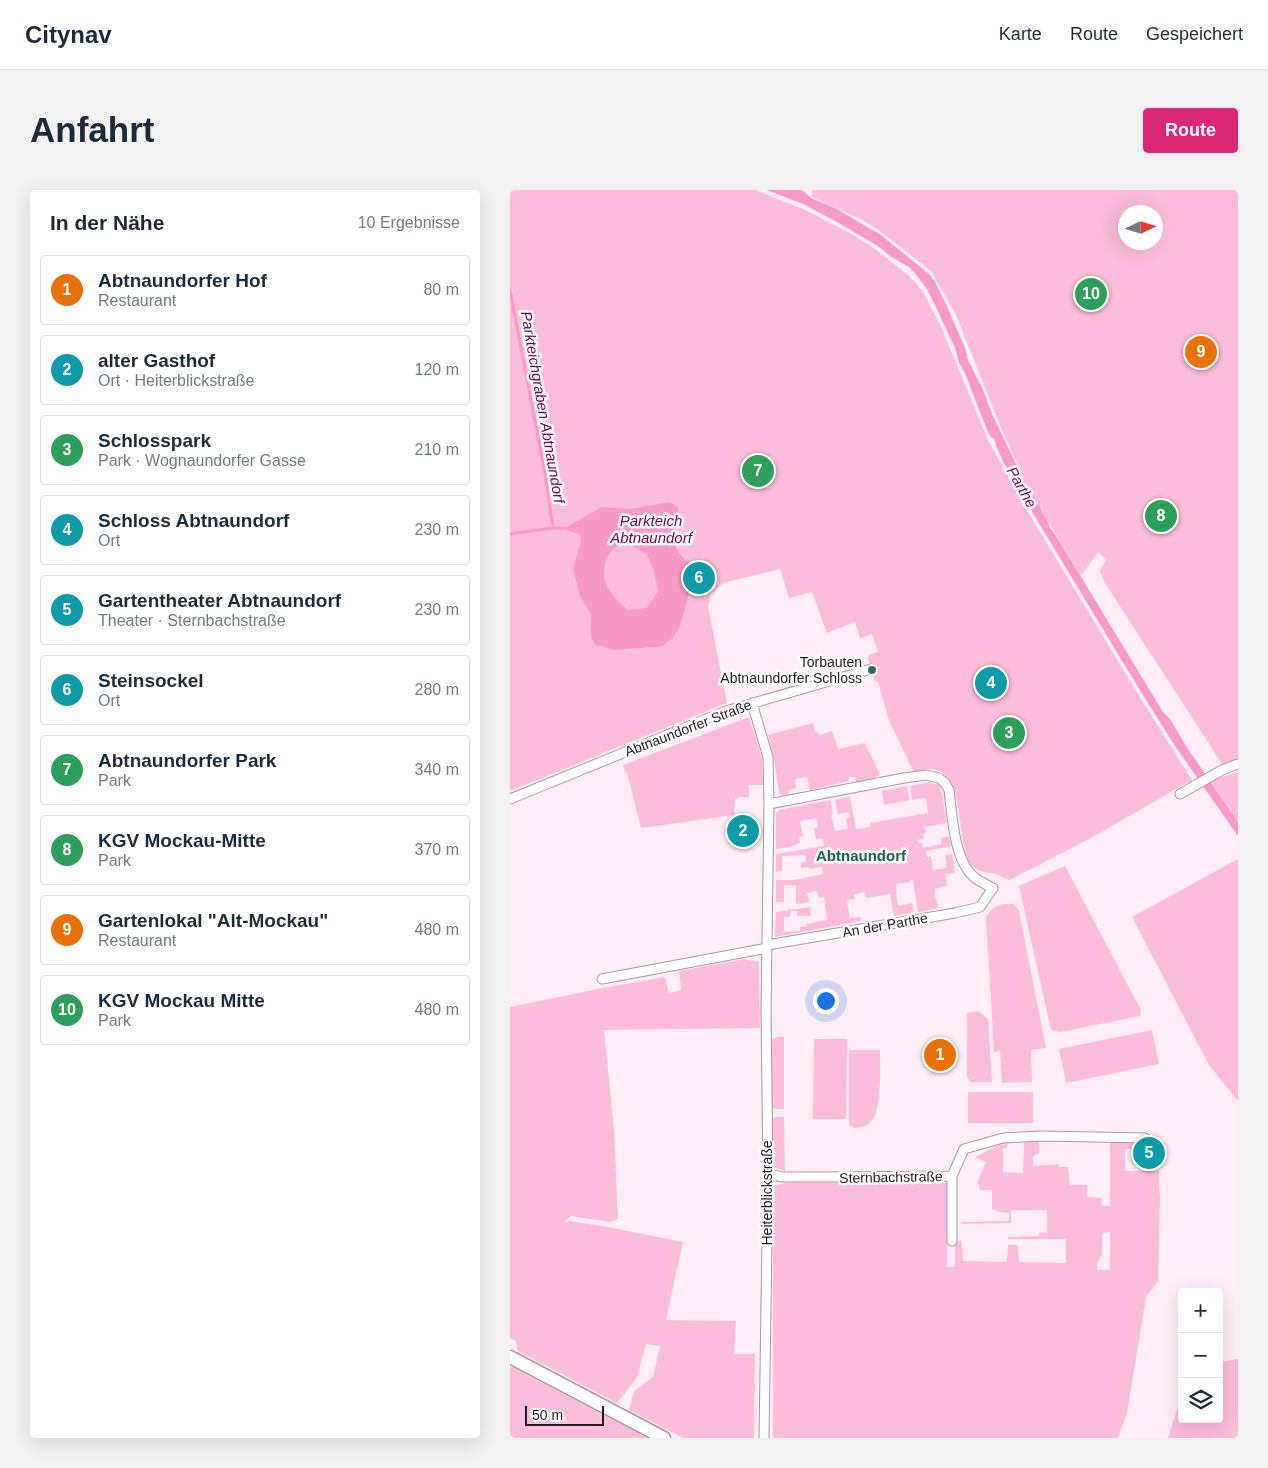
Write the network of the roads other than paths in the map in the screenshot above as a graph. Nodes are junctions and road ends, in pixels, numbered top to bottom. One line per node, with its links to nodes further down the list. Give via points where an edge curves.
1 (871, 669): 2 (street, Abtnaundorfer Straße)
2 (752, 703): 5 (street, Abtnaundorfer Straße); 6 (street, Heiterblickstraße, via 768,757)
3 (1238, 764): 4 (street)
4 (1180, 794)
5 (510, 799)
6 (770, 804): 7 (street, Heiterblickstraße); 7 (street, An der Parthe, via 904,778 926,775 939,778 948,790 961,859 973,876 993,888 980,907)
7 (767, 947): 8 (street); 10 (street, Heiterblickstraße)
8 (602, 979)
9 (1144, 1138): 11 (street, Sternbachstraße, via 1003,1138 964,1149)
10 (768, 1174): 11 (street, Sternbachstraße, via 782,1177); 15 (street, Heiterblickstraße)
11 (952, 1176): 12 (street)
12 (952, 1241)
13 (510, 1357): 14 (main road)
14 (664, 1438)
15 (764, 1438)

